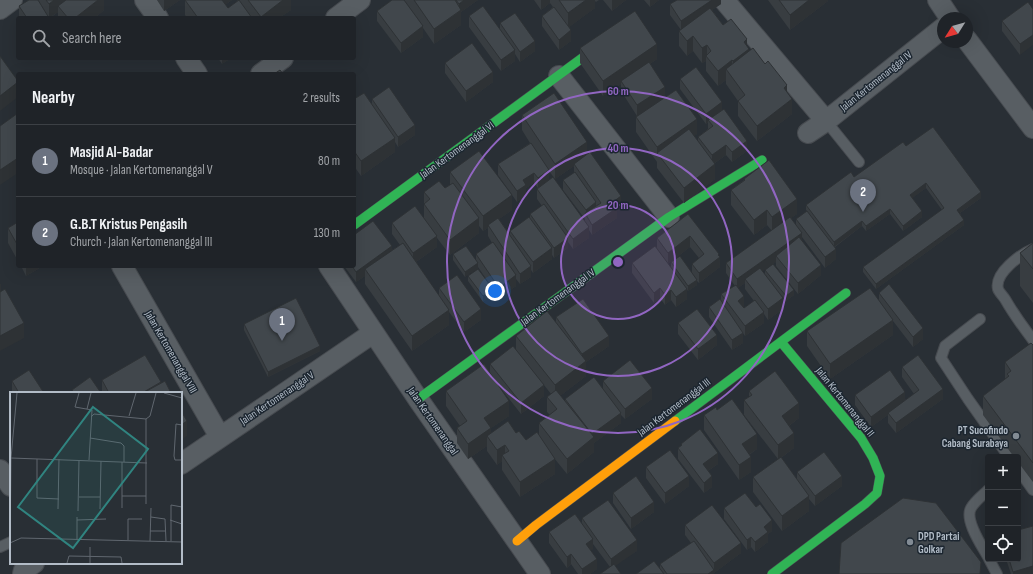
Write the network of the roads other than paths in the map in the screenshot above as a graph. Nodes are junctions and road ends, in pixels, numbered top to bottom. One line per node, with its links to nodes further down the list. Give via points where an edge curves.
1 (12, 0): 6 (street)
2 (145, 0): 8 (street)
3 (360, 0): 9 (street)
4 (724, 0): 18 (street)
5 (938, 0): 7 (street)
6 (0, 9)
7 (946, 12)
8 (157, 16)
9 (339, 16)
10 (937, 33): 18 (street, Jalan Kertomenanggal IV)
11 (610, 37): 17 (street, Jalan Kertomenanggal VI)
12 (973, 48): 19 (street)
13 (187, 60): 15 (street)
14 (280, 60): 16 (street)
15 (196, 72)
16 (265, 72)
17 (559, 76): 23 (street); 24 (street, Jalan Kertomenanggal VI)
18 (826, 121): 20 (street, Jalan Kertomenanggal IV); 22 (lane)
19 (1033, 128)
20 (808, 133)
21 (762, 160): 23 (street, Jalan Kertomenanggal IV)
22 (859, 162)
23 (669, 217): 33 (street, Jalan Kertomenanggal IV)
24 (356, 224)
25 (1033, 249): 31 (lane, via 1008,266 999,278 998,288)
26 (123, 268): 34 (street, Jalan Kertomenanggal VIII)
27 (330, 268): 30 (street, Jalan Kertomenanggal)
28 (846, 293): 32 (street, Jalan Kertomenanggal III)
29 (980, 319): 35 (lane, via 945,346 941,358)
30 (373, 333): 33 (street, Jalan Kertomenanggal); 34 (street, Jalan Kertomenanggal V)
31 (1033, 340)
32 (781, 342): 42 (street, Jalan Kertomenanggal III); 48 (street, Jalan Kertomenanggal II, via 861,438 880,476 877,493 866,504)
33 (418, 399): 42 (street, Jalan Kertomenanggal)
34 (220, 437): 36 (street, Jalan Kertomenanggal V)
35 (1007, 454)
36 (182, 463)
37 (0, 470): 39 (street)
38 (1021, 473): 40 (lane)
39 (10, 485)
40 (1033, 490)
41 (985, 493): 45 (lane, via 971,508 968,516)
42 (517, 541): 47 (street, Jalan Kertomenanggal)
43 (10, 542): 44 (lane)
44 (0, 547)
45 (985, 551)
46 (991, 562): 49 (lane)
47 (540, 574)
48 (772, 574)
49 (997, 574)

